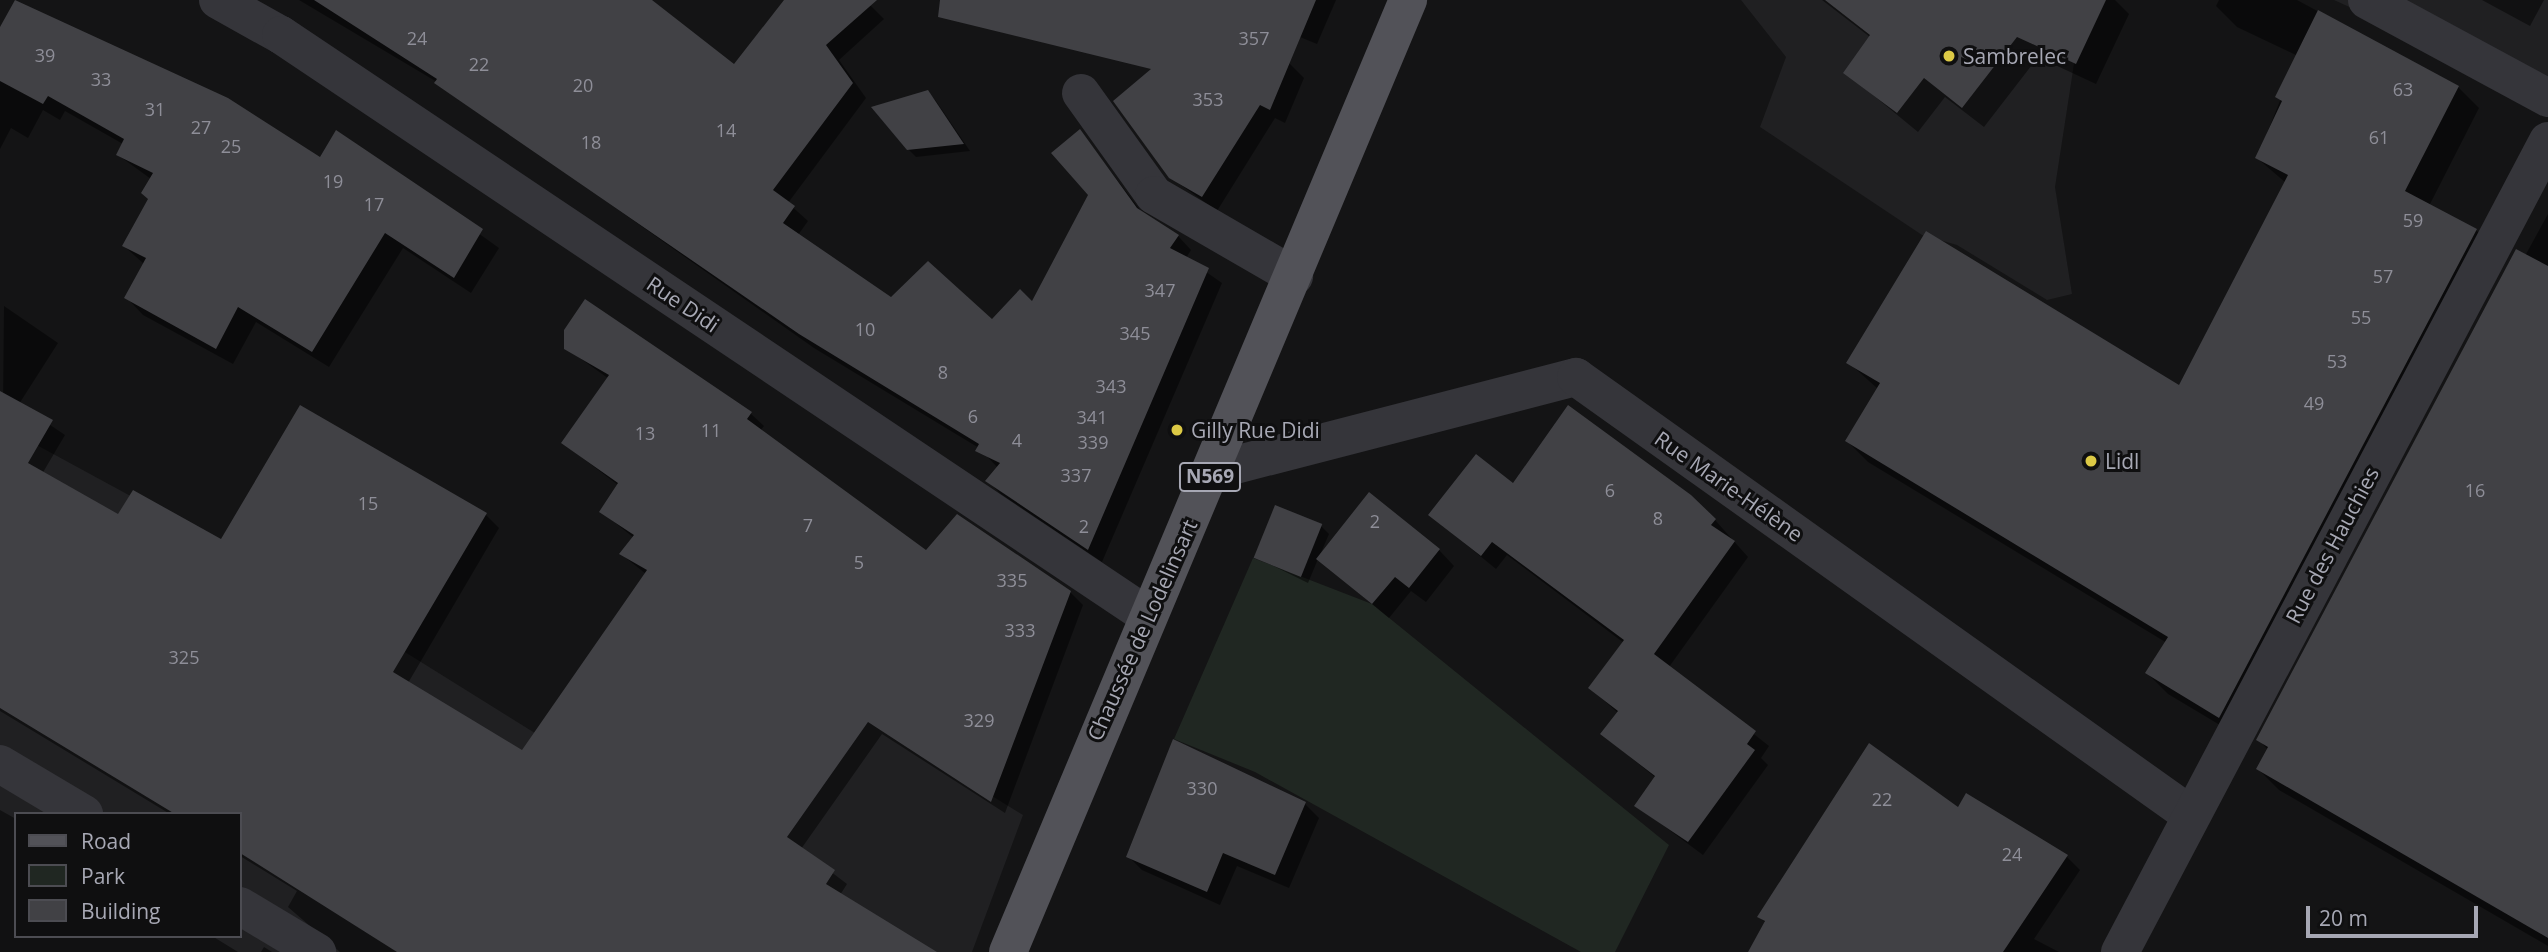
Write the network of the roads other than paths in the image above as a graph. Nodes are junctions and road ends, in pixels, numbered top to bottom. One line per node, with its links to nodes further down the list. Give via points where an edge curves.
1 (218, 0): 9 (street, Rue Didi, via 281,35)
2 (1408, 0): 7 (main road, Chaussée de Lodelinsart / N569)
3 (2367, 0): 5 (street)
4 (1081, 93): 7 (street, via 1154,195)
5 (2548, 98)
6 (2548, 141): 12 (street, Rue des Hauchies)
7 (1294, 276): 8 (main road, Chaussée de Lodelinsart / N569)
8 (1212, 471): 9 (main road, Chaussée de Lodelinsart / N569); 12 (street, Rue Marie-Hélène, via 1576,377)
9 (1145, 614): 15 (main road, Chaussée de Lodelinsart / N569)
10 (0, 764): 11 (street)
11 (81, 812)
12 (2188, 813): 16 (street, Rue des Hauchies)
13 (242, 907): 14 (street)
14 (317, 952)
15 (1008, 952)
16 (2120, 952)

